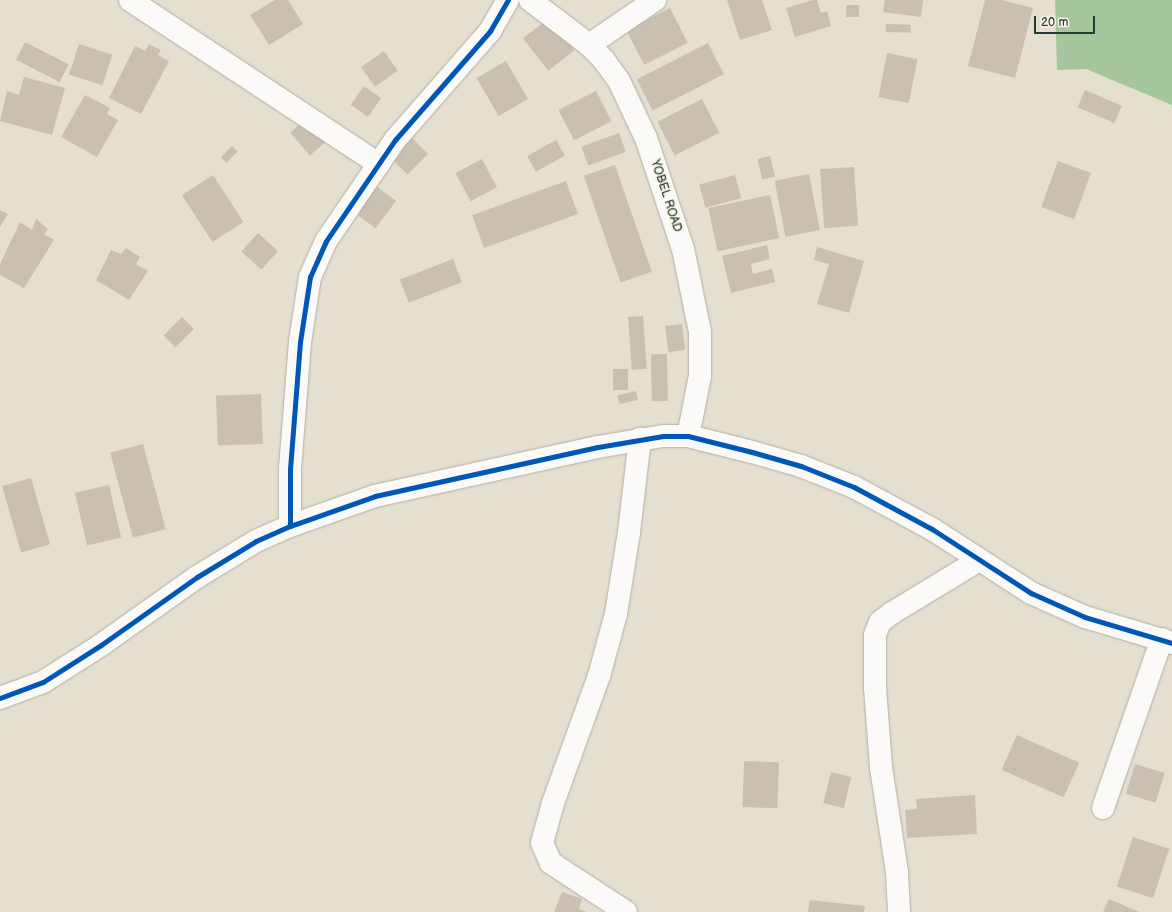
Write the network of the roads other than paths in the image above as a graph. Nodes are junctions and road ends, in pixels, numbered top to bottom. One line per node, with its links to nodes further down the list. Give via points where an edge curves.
1 (130, 0): 6 (street)
2 (508, 0): 6 (street, via 490,31 395,140)
3 (530, 0): 5 (street, YOBEL ROAD)
4 (655, 0): 5 (street)
5 (589, 44): 7 (street, YOBEL ROAD, via 619,81 646,138 683,249 700,332 700,376)
6 (379, 164): 9 (street, via 326,241 310,277 300,342 290,469)
7 (688, 436): 8 (street); 10 (street, via 801,466 854,487 914,518)
8 (640, 439): 9 (street, via 375,496); 14 (street, via 616,614 599,676 553,803 542,843 551,863)
9 (290, 526): 12 (street, via 256,541 197,577 101,645 43,682)
10 (979, 560): 11 (street, via 1031,594 1085,617); 15 (street, via 892,613 880,622 875,635 875,688 881,767 897,872)
11 (1167, 641): 13 (street)
12 (0, 698)
13 (1103, 808)
14 (626, 912)
15 (899, 912)

